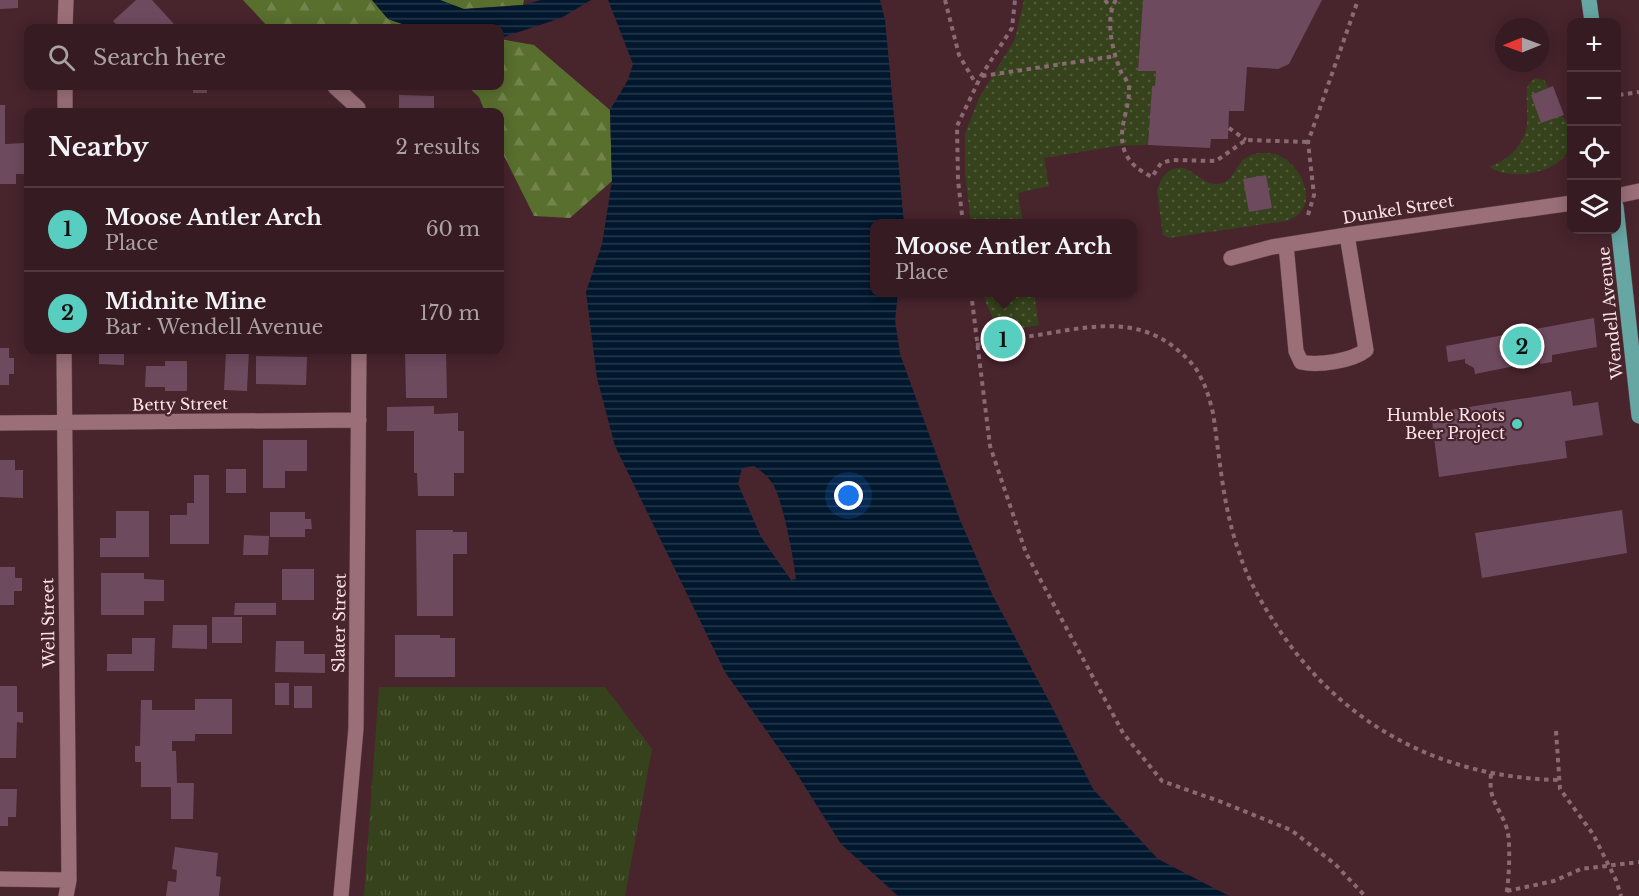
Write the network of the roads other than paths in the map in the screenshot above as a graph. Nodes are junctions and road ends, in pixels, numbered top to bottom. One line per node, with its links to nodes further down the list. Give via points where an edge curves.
1 (66, 0): 4 (street)
2 (1589, 0): 3 (main road)
3 (1591, 18)
4 (65, 24)
5 (65, 90): 7 (street)
6 (338, 90): 8 (street)
7 (65, 108)
8 (358, 108)
9 (1639, 191): 10 (street)
10 (1621, 195)
11 (1567, 204): 13 (street, Dunkel Street)
12 (1620, 234): 18 (main road, Wendell Avenue)
13 (1347, 235): 14 (street, Dunkel Street); 14 (street, via 1366,350 1358,356 1312,365 1301,362 1296,351)
14 (1286, 245): 15 (street, Dunkel Street)
15 (1231, 258)
16 (64, 354): 21 (street, Well Street)
17 (359, 354): 19 (street, Slater Street)
18 (1639, 416)
19 (359, 420): 21 (street, Betty Street); 25 (street, Slater Street, via 356,728)
20 (0, 423): 21 (street, Betty Street)
21 (63, 423): 23 (street, Well Street)
22 (0, 879): 23 (street)
23 (69, 880): 24 (street, Well Street)
24 (66, 896)
25 (341, 896)

